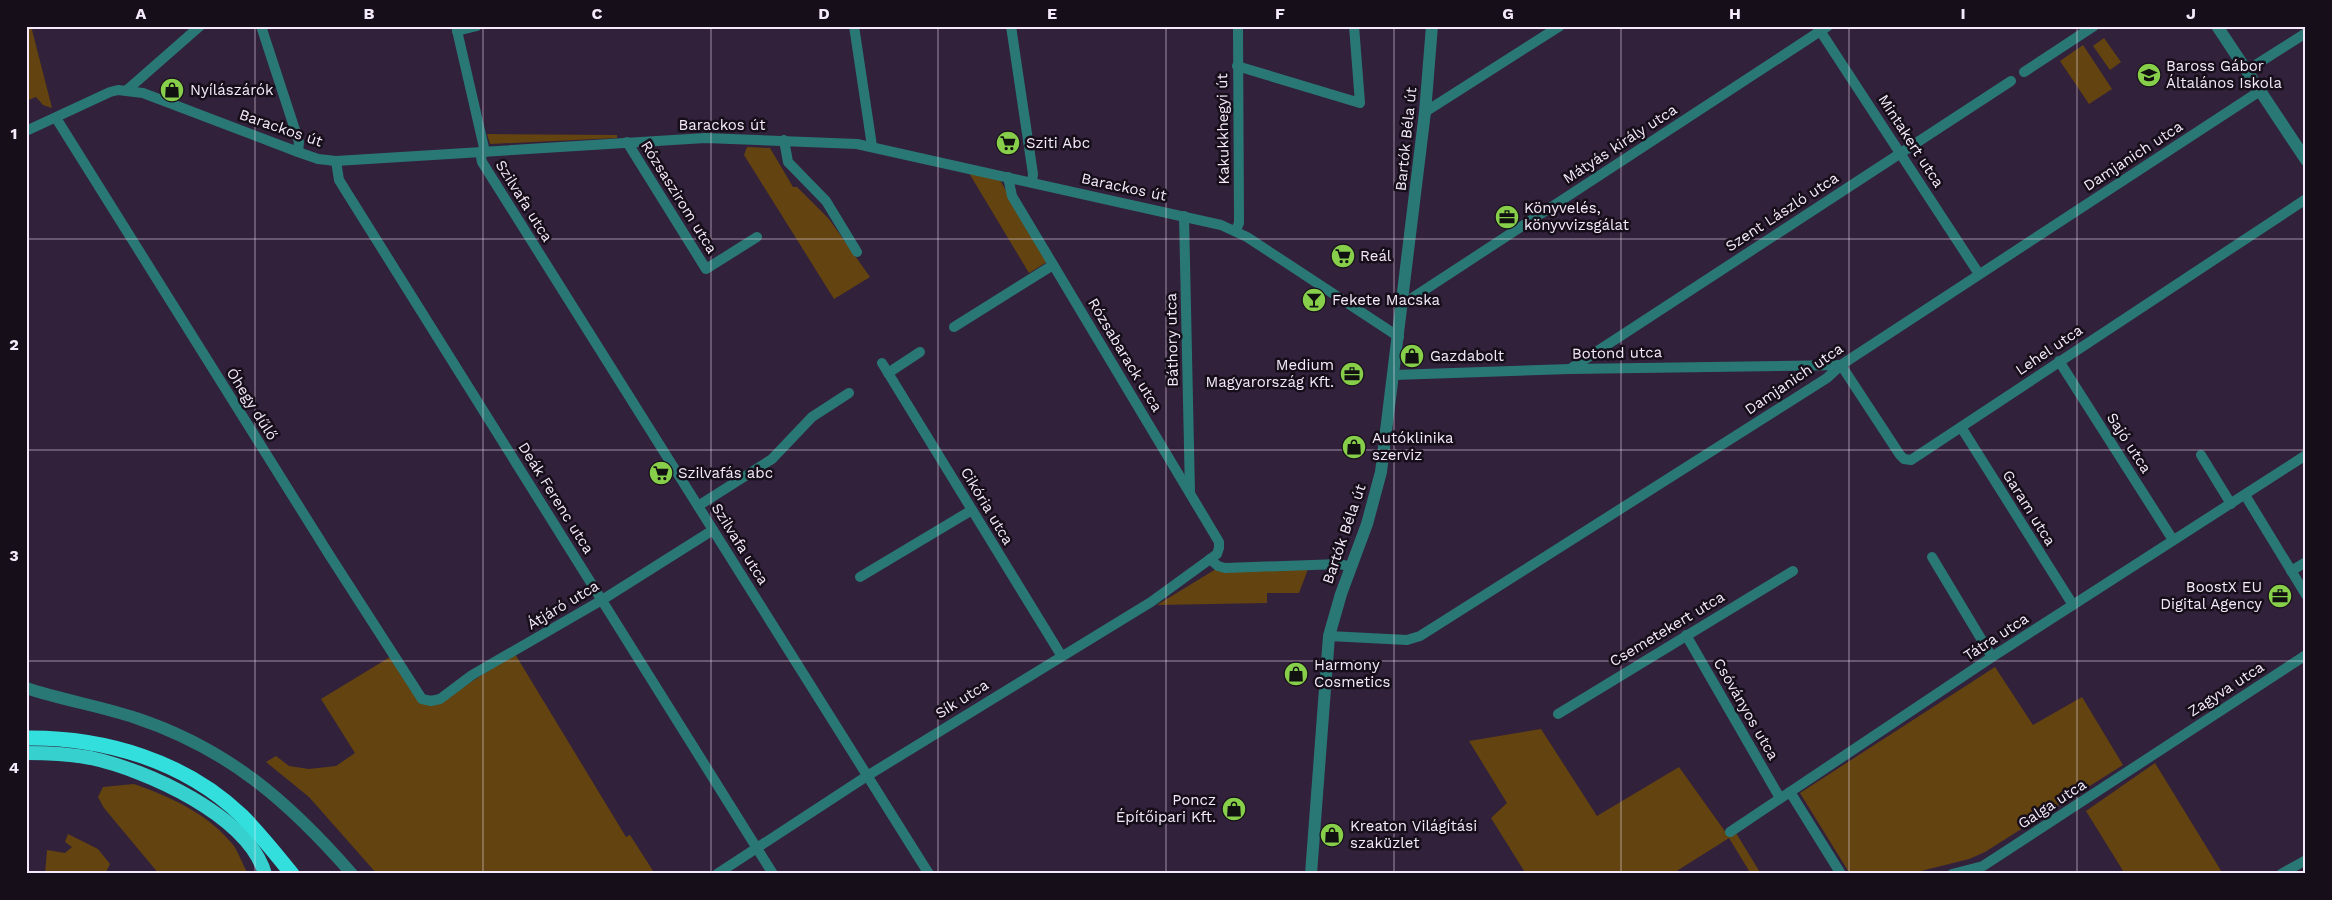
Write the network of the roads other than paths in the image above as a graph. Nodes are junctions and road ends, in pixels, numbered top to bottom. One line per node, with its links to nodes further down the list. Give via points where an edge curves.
1 (200, 26): 19 (street)
2 (261, 26): 27 (street, via 299,142)
3 (477, 26): 13 (street)
4 (854, 26): 26 (street)
5 (1011, 26): 33 (street)
6 (1238, 26): 15 (street, Kakukkhegyi út)
7 (1354, 26): 15 (street, via 1360,102)
8 (1432, 26): 21 (street, Bartók Béla út)
9 (1560, 26): 21 (street)
10 (2094, 26): 17 (street)
11 (2217, 26): 16 (street)
12 (1821, 28): 29 (street, Mintakert utca); 41 (street, Mátyás király utca)
13 (456, 29): 28 (street, Szilvafa utca)
14 (2306, 33): 16 (street)
15 (1237, 66): 36 (street, Kakukkhegyi út, via 1239,223)
16 (2246, 71): 20 (street)
17 (2024, 72)
18 (2011, 81): 29 (street, Szent László utca)
19 (127, 90): 22 (street, Barackos út, via 110,92); 27 (street, Barackos út, via 143,93)
20 (2260, 91): 30 (street); 40 (street, Damjanich utca)
21 (1425, 112): 41 (street, Bartók Béla út)
22 (56, 118): 23 (street, Barackos út); 77 (street, Óhegy dűlő, via 417,694)
23 (26, 131)
24 (784, 140): 25 (street, Barackos út, via 705,138); 26 (street, Barackos út); 38 (street, via 788,162 826,201)
25 (627, 142): 28 (street, Barackos út); 37 (street, Rózsaszirom utca, via 706,269)
26 (872, 146): 32 (street, Barackos út)
27 (298, 152): 31 (street, Barackos út)
28 (483, 152): 31 (street, Barackos út); 56 (street, Szilvafa utca, via 482,162)
29 (1900, 152): 40 (street, Mintakert utca); 47 (street, Szent László utca)
30 (2306, 160)
31 (336, 161): 69 (street, Deák Ferenc utca, via 339,180)
32 (1008, 177): 33 (street, Barackos út); 39 (street, Rózsabarack utca, via 1012,196)
33 (1032, 182): 35 (street, Barackos út)
34 (2306, 199): 45 (street, Lehel utca)
35 (1184, 216): 36 (street, Barackos út); 53 (street, Báthory utca)
36 (1236, 230): 43 (street, Barackos út)
37 (757, 237)
38 (857, 252)
39 (1053, 265): 42 (street); 53 (street, Rózsabarack utca)
40 (1979, 274): 46 (street, Damjanich utca)
41 (1403, 304): 43 (street, Bartók Béla út)
42 (954, 327)
43 (1399, 337): 48 (street, Bartók Béla út)
44 (920, 352): 57 (street, Cikória utca, via 885,368)
45 (2059, 361): 50 (street, Lehel utca); 59 (street, Sajó utca)
46 (1841, 365): 47 (street, Botond utca); 50 (street, Lehel utca, via 1904,459 1911,460); 72 (street, Damjanich utca, via 1827,378 1420,636 1407,640)
47 (1570, 369): 48 (street, Botond utca)
48 (1394, 375): 64 (street, Bartók Béla út, via 1381,472)
49 (849, 393): 56 (street, via 812,417 772,459)
50 (1961, 428): 70 (street, Garam utca)
51 (2201, 455): 55 (street)
52 (2306, 455): 54 (street, Tátra utca)
53 (1190, 494): 60 (street, Rózsabarack utca)
54 (2245, 495): 55 (street, Tátra utca); 66 (street)
55 (2231, 504): 59 (street, Tátra utca)
56 (698, 506): 58 (street, Szilvafa utca)
57 (972, 510): 67 (street); 73 (street, Cikória utca)
58 (713, 530): 69 (street, Átjáró utca); 82 (street, Szilvafa utca)
59 (2173, 540): 70 (street, Tátra utca)
60 (1219, 548): 62 (street, Sík utca)
61 (1932, 557): 75 (street)
62 (1210, 559): 64 (street, via 1225,568 1340,564); 73 (street, Sík utca, via 1150,602)
63 (2306, 562): 66 (street)
64 (1351, 567): 72 (street, Bartók Béla út)
65 (1792, 570): 71 (street, Csemetekert utca)
66 (2291, 571): 68 (street)
67 (860, 578)
68 (2306, 595)
69 (602, 600): 77 (street, Átjáró utca, via 472,675 440,698); 86 (street, Deák Ferenc utca)
70 (2073, 605): 75 (street, Tátra utca)
71 (1686, 635): 78 (street, Csemetekert utca); 84 (street, Csóványos utca)
72 (1329, 636): 94 (street, Bartók Béla út)
73 (1061, 655): 82 (street, Sík utca)
74 (2306, 655): 80 (street, Zagyva utca)
75 (1992, 657): 83 (street, Tátra utca)
76 (26, 688): 90 (street, via 136,718 205,747 244,771 281,800)
77 (427, 701)
78 (1558, 714)
79 (26, 738): 89 (highway, via 94,742 172,768 212,792 242,816)
80 (2163, 749): 96 (street, Galga utca, via 1983,866)
81 (26, 753): 88 (highway, via 67,754 96,759 174,788 208,808 240,836 254,853)
82 (867, 776): 86 (street, Sík utca); 93 (street, Szilvafa utca)
83 (1790, 792): 84 (street, Tátra utca); 95 (street)
84 (1780, 798): 85 (street, Tátra utca)
85 (1730, 832)
86 (758, 848): 91 (street, Sík utca); 92 (street, Deák Ferenc utca)
87 (2306, 860): 97 (street)
88 (264, 874)
89 (292, 874)
90 (352, 874)
91 (717, 874)
92 (773, 874)
93 (929, 874)
94 (1311, 874)
95 (1841, 874)
96 (1952, 874)
97 (2281, 874)

